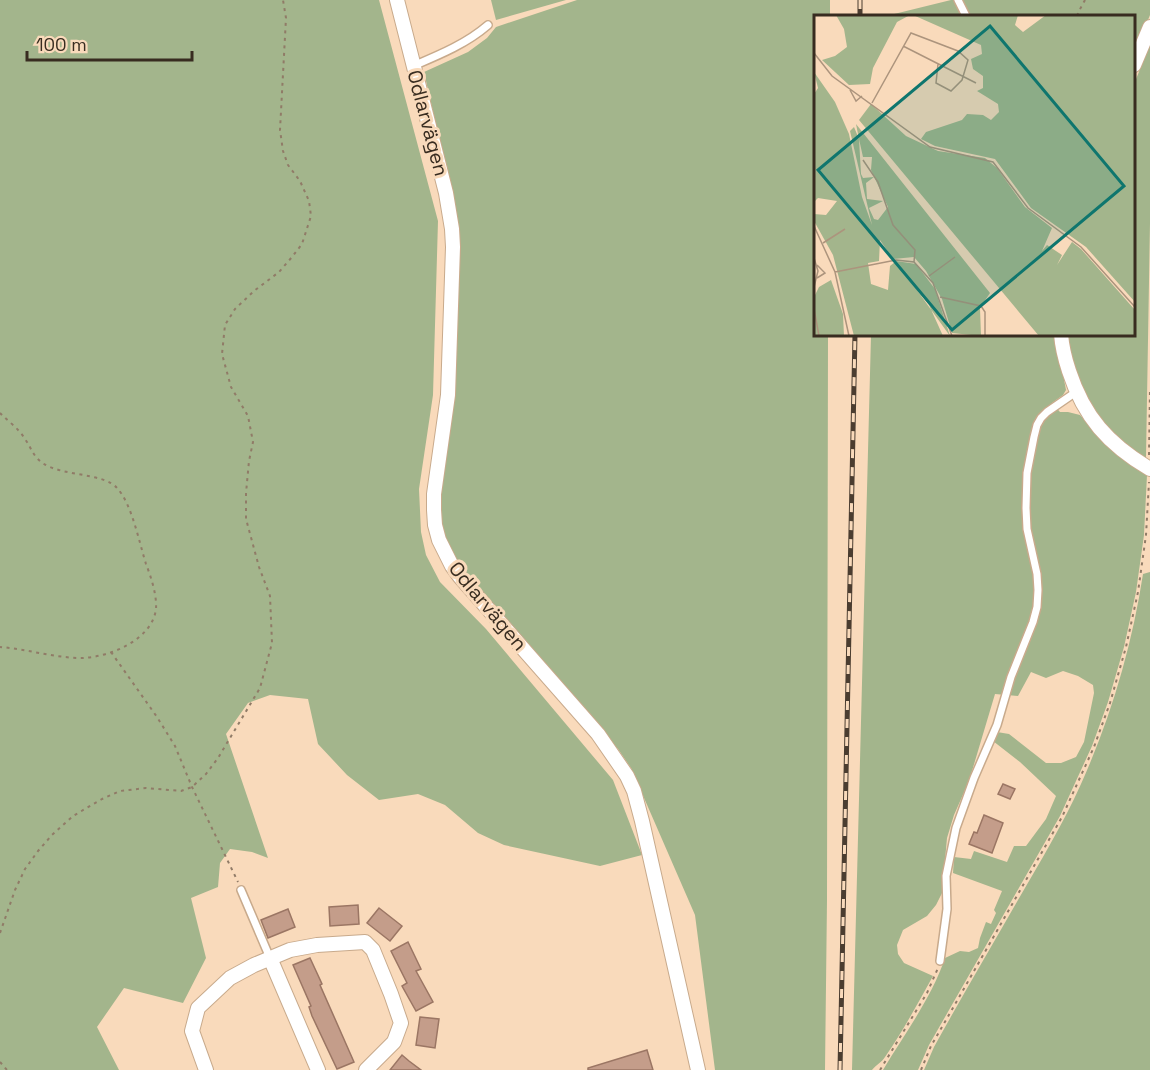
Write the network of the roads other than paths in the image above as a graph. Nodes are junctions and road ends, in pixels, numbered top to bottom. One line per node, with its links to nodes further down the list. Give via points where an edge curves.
1 (397, 0): 7 (street, Odlarvägen)
2 (958, 0): 3 (lane)
3 (966, 15)
4 (488, 25): 7 (lane, via 444,53)
5 (1150, 27): 6 (street)
6 (1135, 63)
7 (413, 66): 17 (street, Odlarvägen, via 446,193 453,247 448,395 434,494 439,540 456,572 598,734 627,776 642,821)
8 (1061, 336): 9 (street)
9 (1076, 392): 10 (street, via 1116,446); 13 (lane, via 1041,418 1034,437 1026,508 1037,574 1037,607 997,725 956,828 946,876 947,909)
10 (1150, 468)
11 (241, 890): 12 (lane)
12 (270, 958): 14 (street, via 230,978 198,1008 192,1031); 15 (street); 16 (street, via 317,945 365,942 373,950 400,1023 394,1042)
13 (940, 961)
14 (206, 1070)
15 (318, 1070)
16 (366, 1070)
17 (698, 1070)

